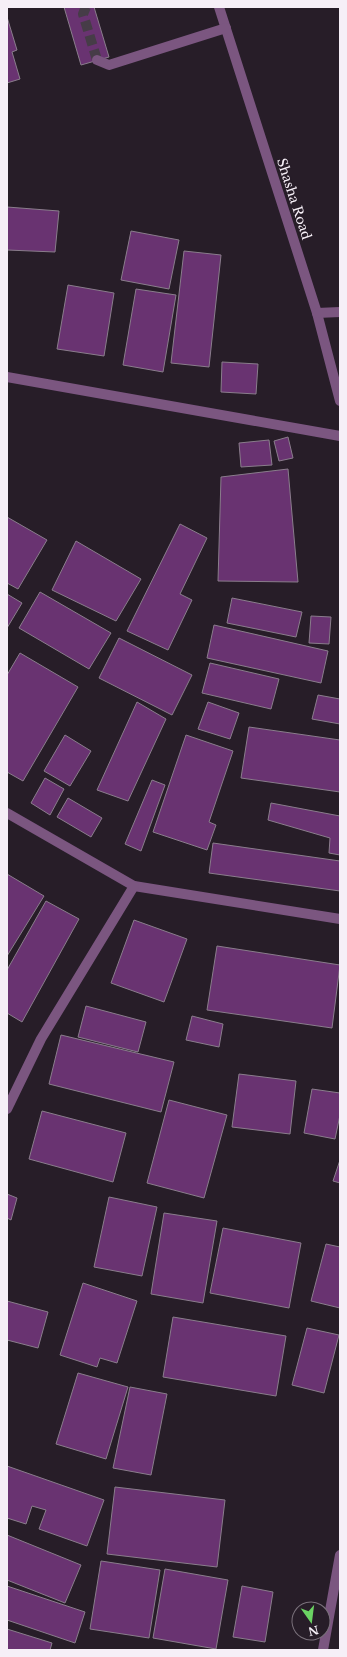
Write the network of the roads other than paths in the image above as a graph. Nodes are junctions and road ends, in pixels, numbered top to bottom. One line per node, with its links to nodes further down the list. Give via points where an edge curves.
1 (219, 7): 2 (street, Shasha Road)
2 (226, 28): 3 (street, via 110,65); 5 (street, Shasha Road)
3 (97, 60)
4 (340, 312): 5 (street)
5 (317, 313): 7 (street, Shasha Road)
6 (7, 377): 8 (street)
7 (340, 401)
8 (340, 436)
9 (7, 813): 10 (street)
10 (134, 886): 11 (street); 12 (street, via 41,1039)
11 (340, 919)
12 (7, 1109)
13 (340, 1554): 14 (street)
14 (323, 1650)

